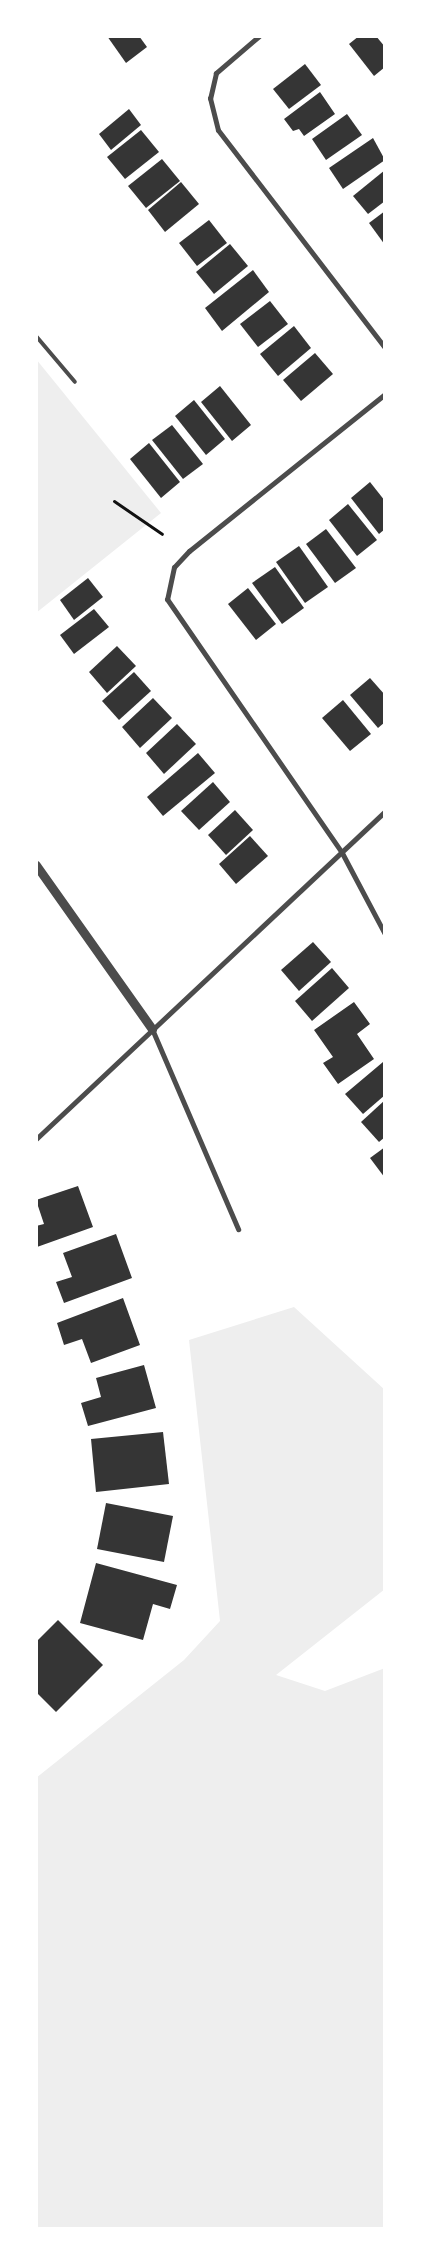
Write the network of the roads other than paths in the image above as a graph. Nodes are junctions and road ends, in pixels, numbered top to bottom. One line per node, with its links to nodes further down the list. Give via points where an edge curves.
1 (259, 36): 3 (street, via 216,73 210,98 218,130)
2 (36, 336): 4 (lane)
3 (385, 348)
4 (75, 382)
5 (385, 394): 7 (street, via 189,551 168,582 167,599 175,617)
6 (385, 811): 7 (street)
7 (340, 852): 9 (street); 10 (street)
8 (36, 865): 10 (street)
9 (385, 934)
10 (152, 1029): 11 (street); 12 (street)
11 (36, 1140)
12 (238, 1229)

